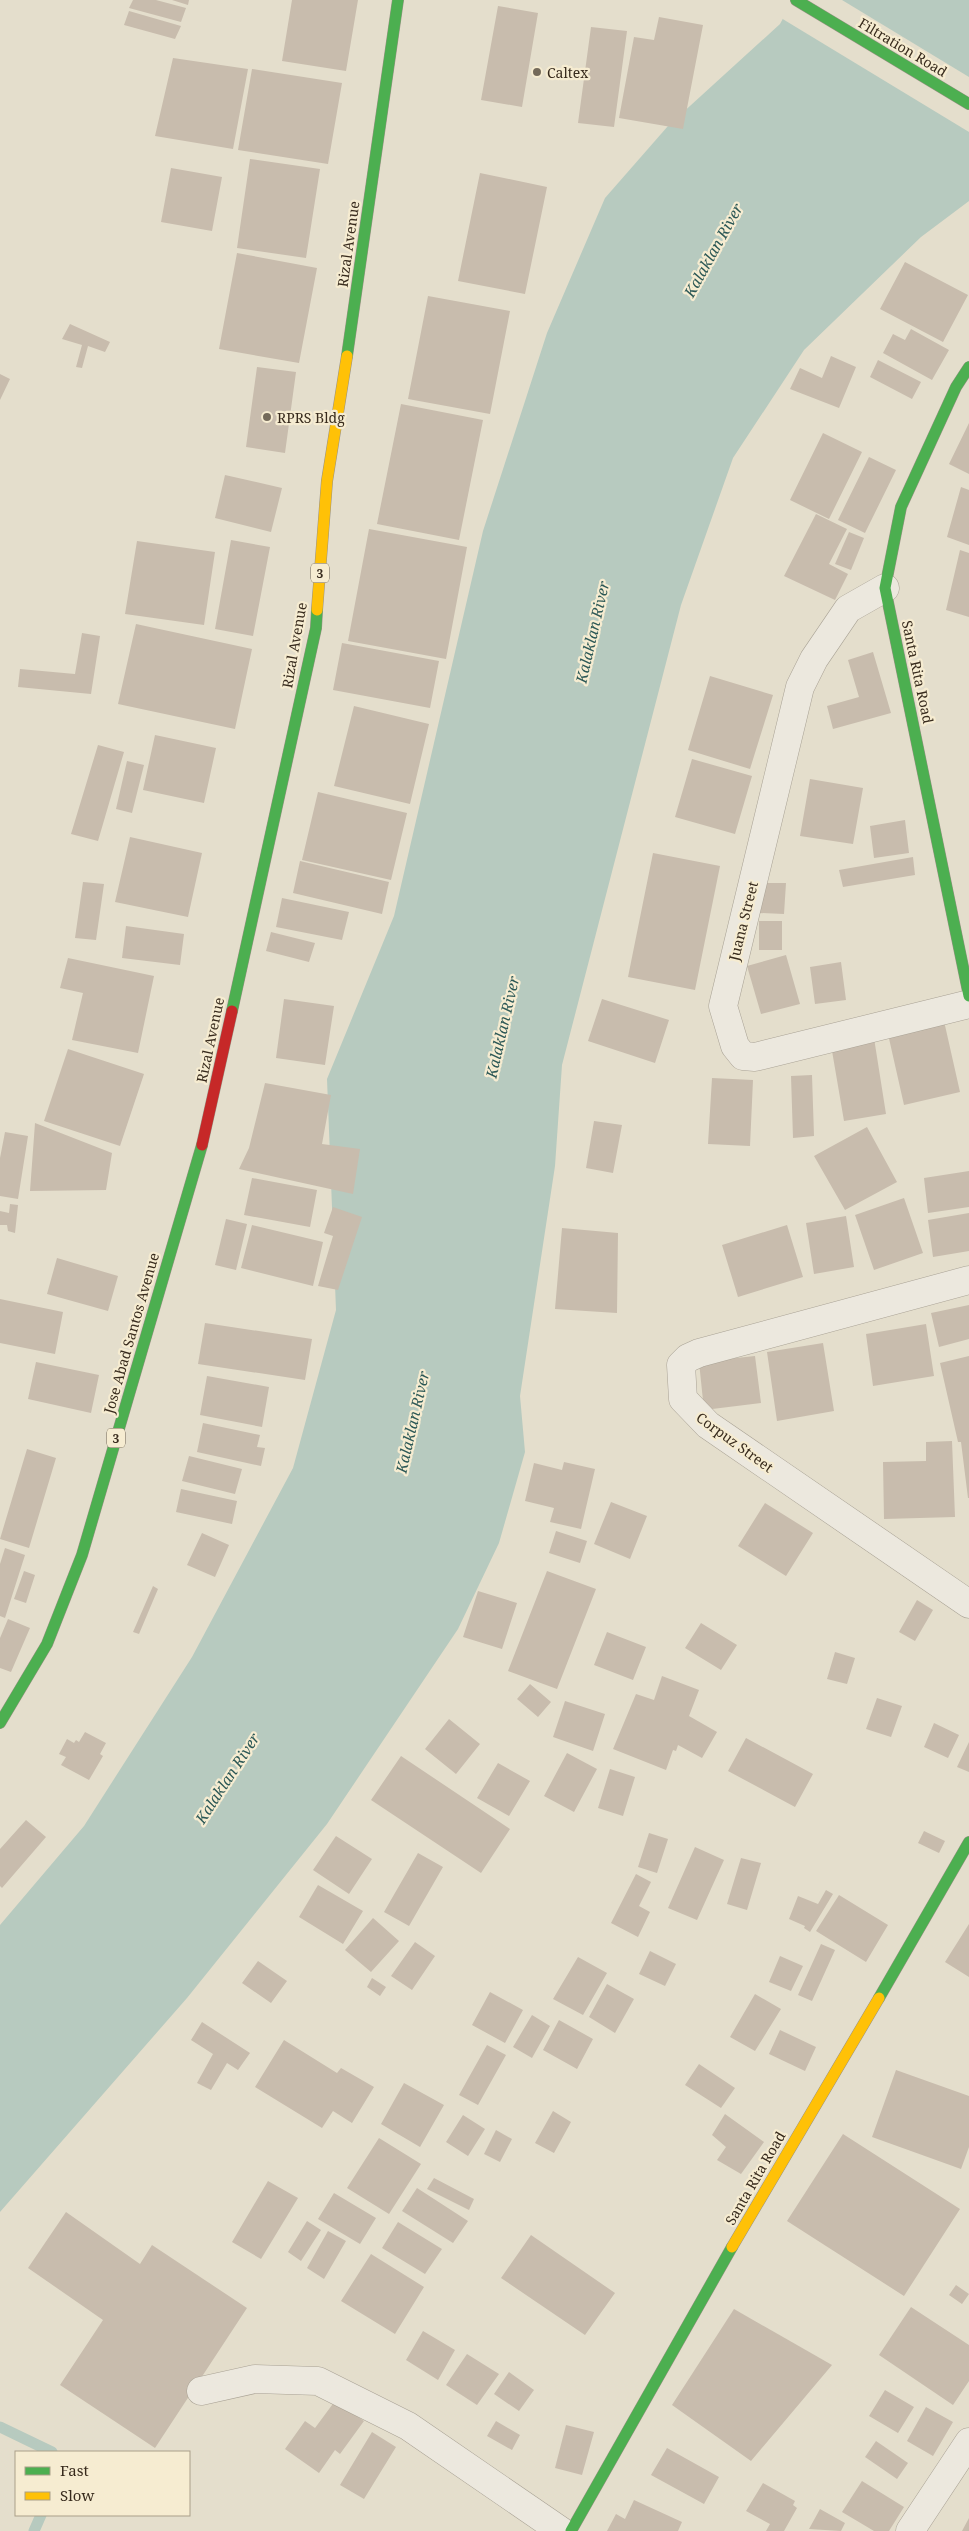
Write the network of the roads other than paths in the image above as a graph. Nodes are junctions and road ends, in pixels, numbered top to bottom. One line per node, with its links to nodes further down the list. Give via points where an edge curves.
1 (398, 0): 8 (main road, Rizal Avenue / 3, via 327,481 316,628)
2 (796, 0): 3 (main road, Filtration Road)
3 (969, 104)
4 (969, 367): 5 (main road, Santa Rita Road, via 956,386 901,507)
5 (885, 588): 6 (main road, Santa Rita Road); 7 (street, Juana Street, via 848,609 814,659 800,687 723,1006 735,1046 743,1056 755,1057)
6 (969, 996)
7 (969, 1004)
8 (203, 1140): 11 (main road, Jose Abad Santos Avenue / 3, via 82,1555 47,1644)
9 (969, 1280): 10 (street, Corpuz Street, via 699,1353 681,1365 683,1399 708,1425)
10 (969, 1604)
11 (0, 1723)
12 (969, 1842): 16 (main road, Santa Rita Road, via 773,2176)
13 (201, 2391): 15 (street, via 255,2379 318,2381 408,2426)
14 (969, 2442): 17 (street)
15 (561, 2531)
16 (571, 2531)
17 (910, 2531)

